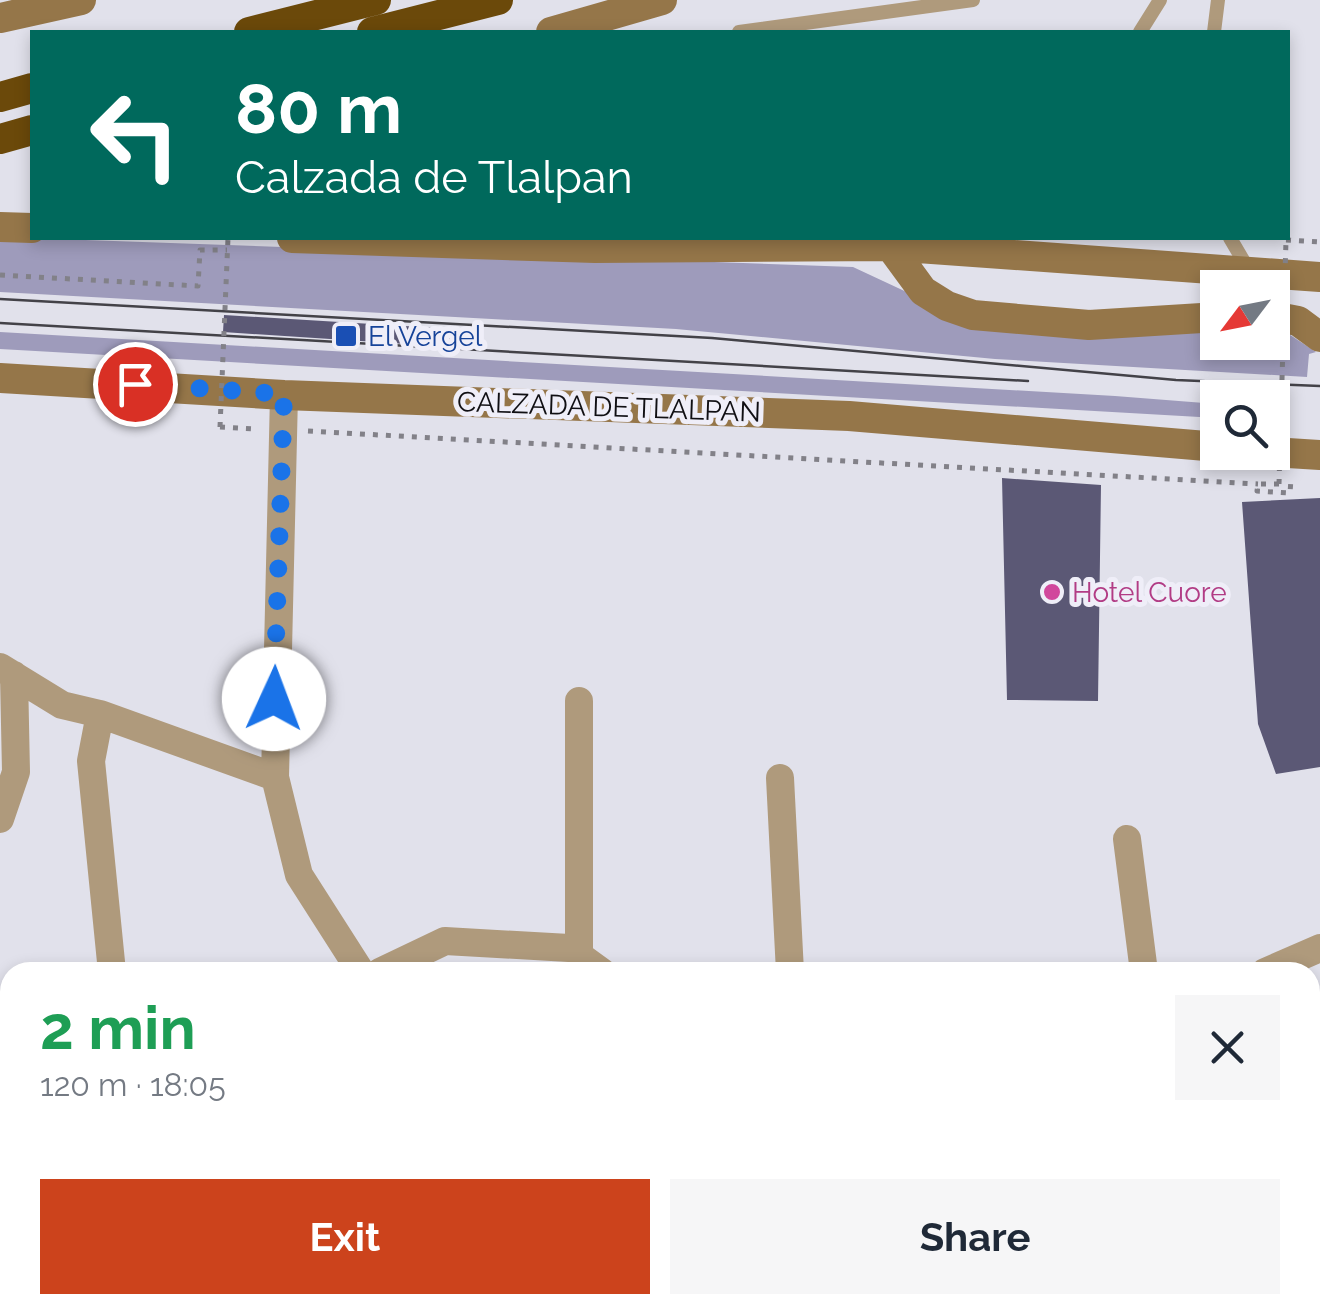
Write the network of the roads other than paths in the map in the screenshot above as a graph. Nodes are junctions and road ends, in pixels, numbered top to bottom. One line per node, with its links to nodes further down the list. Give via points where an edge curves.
1 (81, 0): 8 (main road)
2 (376, 0): 9 (highway)
3 (498, 0): 10 (highway)
4 (662, 0): 11 (main road)
5 (973, 0): 12 (lane)
6 (1160, 0): 13 (lane)
7 (1218, 0): 14 (lane)
8 (0, 18)
9 (256, 30)
10 (380, 30)
11 (558, 30)
12 (754, 30)
13 (1141, 30)
14 (1214, 30)
15 (30, 89): 16 (highway, bridge)
16 (0, 97)
17 (30, 131): 18 (highway, bridge)
18 (0, 140)
19 (0, 227): 20 (main road)
20 (30, 228)
21 (352, 240): 26 (main road)
22 (572, 240): 26 (main road)
23 (1231, 240): 28 (lane)
24 (667, 242): 25 (main road); 26 (main road)
25 (890, 246): 27 (main road); 31 (main road, via 923,290 973,314 1089,324)
26 (594, 248)
27 (1210, 270)
28 (1248, 270)
29 (1290, 276): 30 (main road)
30 (1320, 278)
31 (1200, 318)
32 (1290, 319): 33 (main road)
33 (1320, 337)
34 (0, 378): 35 (main road, CALZADA DE TLALPAN)
35 (284, 394): 36 (main road, CALZADA DE TLALPAN, via 850,416); 42 (street)
36 (1200, 445)
37 (1290, 453): 38 (main road)
38 (1320, 455)
39 (7, 671): 41 (street, via 62,705); 44 (street, via 16,772)
40 (579, 701): 47 (street)
41 (100, 714): 42 (street); 48 (street, via 91,762)
42 (274, 777): 49 (street, via 299,875)
43 (780, 778): 52 (street)
44 (0, 819)
45 (1128, 839): 53 (street)
46 (1320, 948): 54 (street)
47 (579, 952): 50 (street, via 445,941); 51 (street)
48 (111, 962)
49 (355, 962)
50 (401, 962)
51 (590, 962)
52 (789, 962)
53 (1143, 962)
54 (1288, 962)

